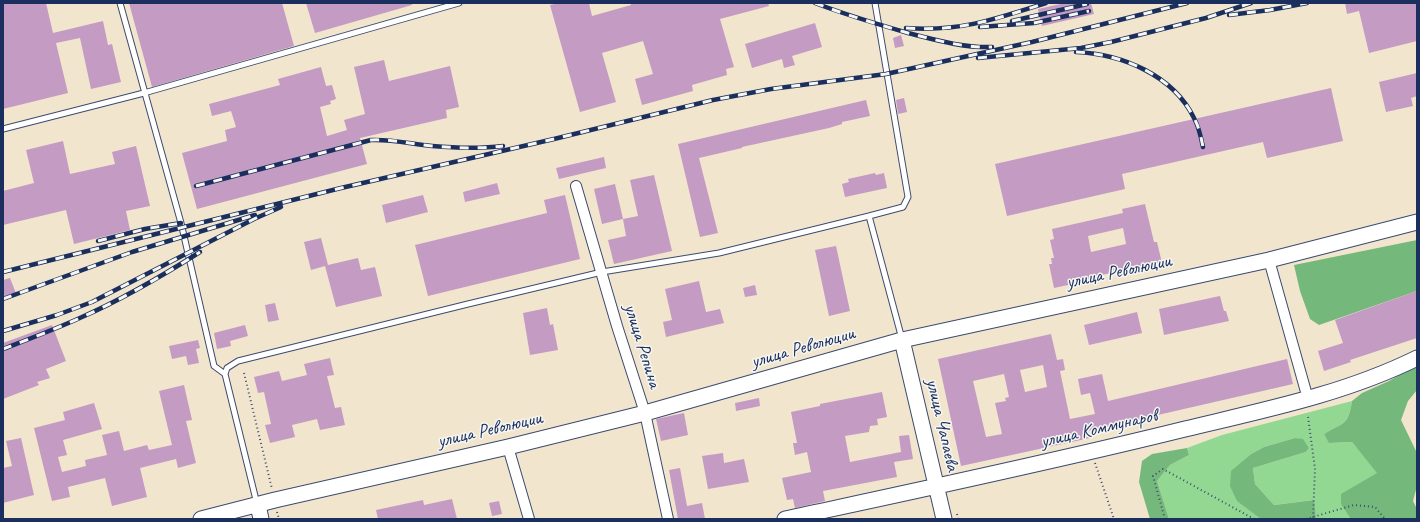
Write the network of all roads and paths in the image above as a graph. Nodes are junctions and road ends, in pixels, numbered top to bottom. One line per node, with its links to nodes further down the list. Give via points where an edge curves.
1 (120, 3): 4 (lane)
2 (459, 3): 4 (lane)
3 (875, 3): 7 (lane, via 908,197 903,207)
4 (144, 93): 5 (lane); 14 (lane, via 184,236 214,366)
5 (3, 129)
6 (576, 186): 10 (street, улица Репина)
7 (869, 216): 10 (lane, via 719,253); 11 (lane)
8 (1417, 222): 9 (street, улица Революции)
9 (1269, 260): 11 (street, улица Революции); 15 (street)
10 (602, 272): 14 (lane, via 238,361 227,368); 16 (street, улица Репина)
11 (902, 340): 16 (street, улица Революции); 20 (street, улица Чапаева)
12 (1417, 358): 15 (street, улица Коммунаров, via 1390,372)
13 (244, 373): 21 (path)
14 (225, 374): 22 (lane)
15 (1308, 399): 19 (street, улица Коммунаров)
16 (645, 413): 18 (street, улица Революции); 27 (street, улица Репина)
17 (1308, 417): 23 (path, via 1315,469)
18 (508, 448): 21 (street, улица Революции); 26 (street)
19 (1092, 452): 20 (street, улица Коммунаров); 30 (path)
20 (936, 486): 28 (street, улица Коммунаров); 29 (street, улица Чапаева)
21 (275, 500): 22 (street, улица Революции); 25 (path)
22 (259, 512): 24 (street, улица Революции)
23 (1313, 518): 33 (path); 34 (path, via 1354,505 1375,507)
24 (201, 519)
25 (279, 519)
26 (529, 519)
27 (668, 519)
28 (785, 519)
29 (944, 519)
30 (1114, 519)
31 (1165, 519): 32 (path, via 1153,476 1163,469)
32 (1254, 519)
33 (1306, 519)
34 (1385, 519)

